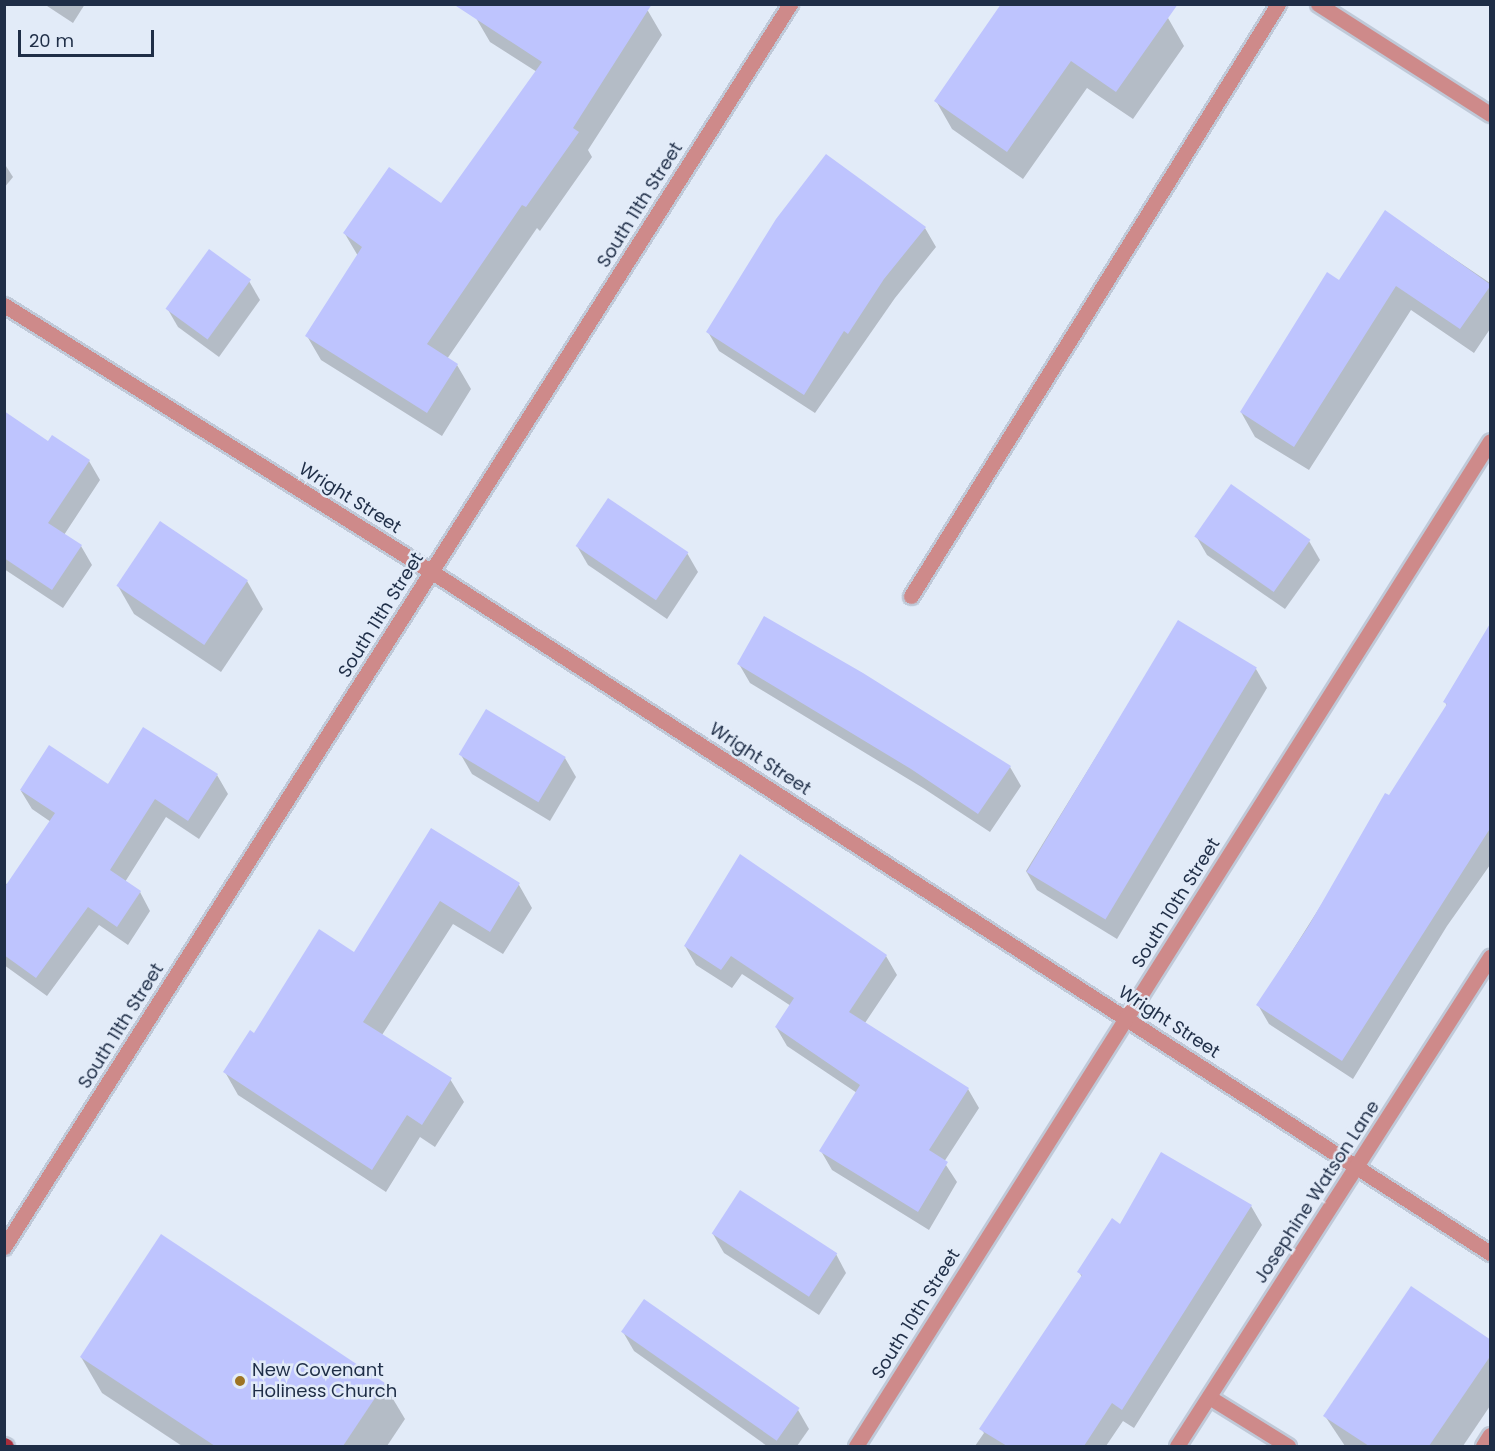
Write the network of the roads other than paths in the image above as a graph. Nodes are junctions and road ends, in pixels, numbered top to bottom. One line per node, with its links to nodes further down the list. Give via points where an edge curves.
1 (790, 4): 7 (street, South 11th Street)
2 (1278, 4): 8 (street)
3 (1318, 4): 4 (street)
4 (1491, 114)
5 (4, 305): 7 (street, Wright Street)
6 (1491, 441): 10 (street, South 10th Street)
7 (432, 572): 10 (street, Wright Street); 12 (street, South 11th Street)
8 (911, 596)
9 (1491, 957): 11 (street, Josephine Watson Lane)
10 (1126, 1018): 11 (street, Wright Street); 16 (street, South 10th Street)
11 (1357, 1167): 13 (street, Wright Street); 14 (street, Josephine Watson Lane)
12 (4, 1247)
13 (1491, 1253)
14 (1209, 1397): 17 (street, Josephine Watson Lane); 18 (street)
15 (1491, 1435): 19 (street)
16 (856, 1446)
17 (1177, 1446)
18 (1288, 1446)
19 (1483, 1446)

